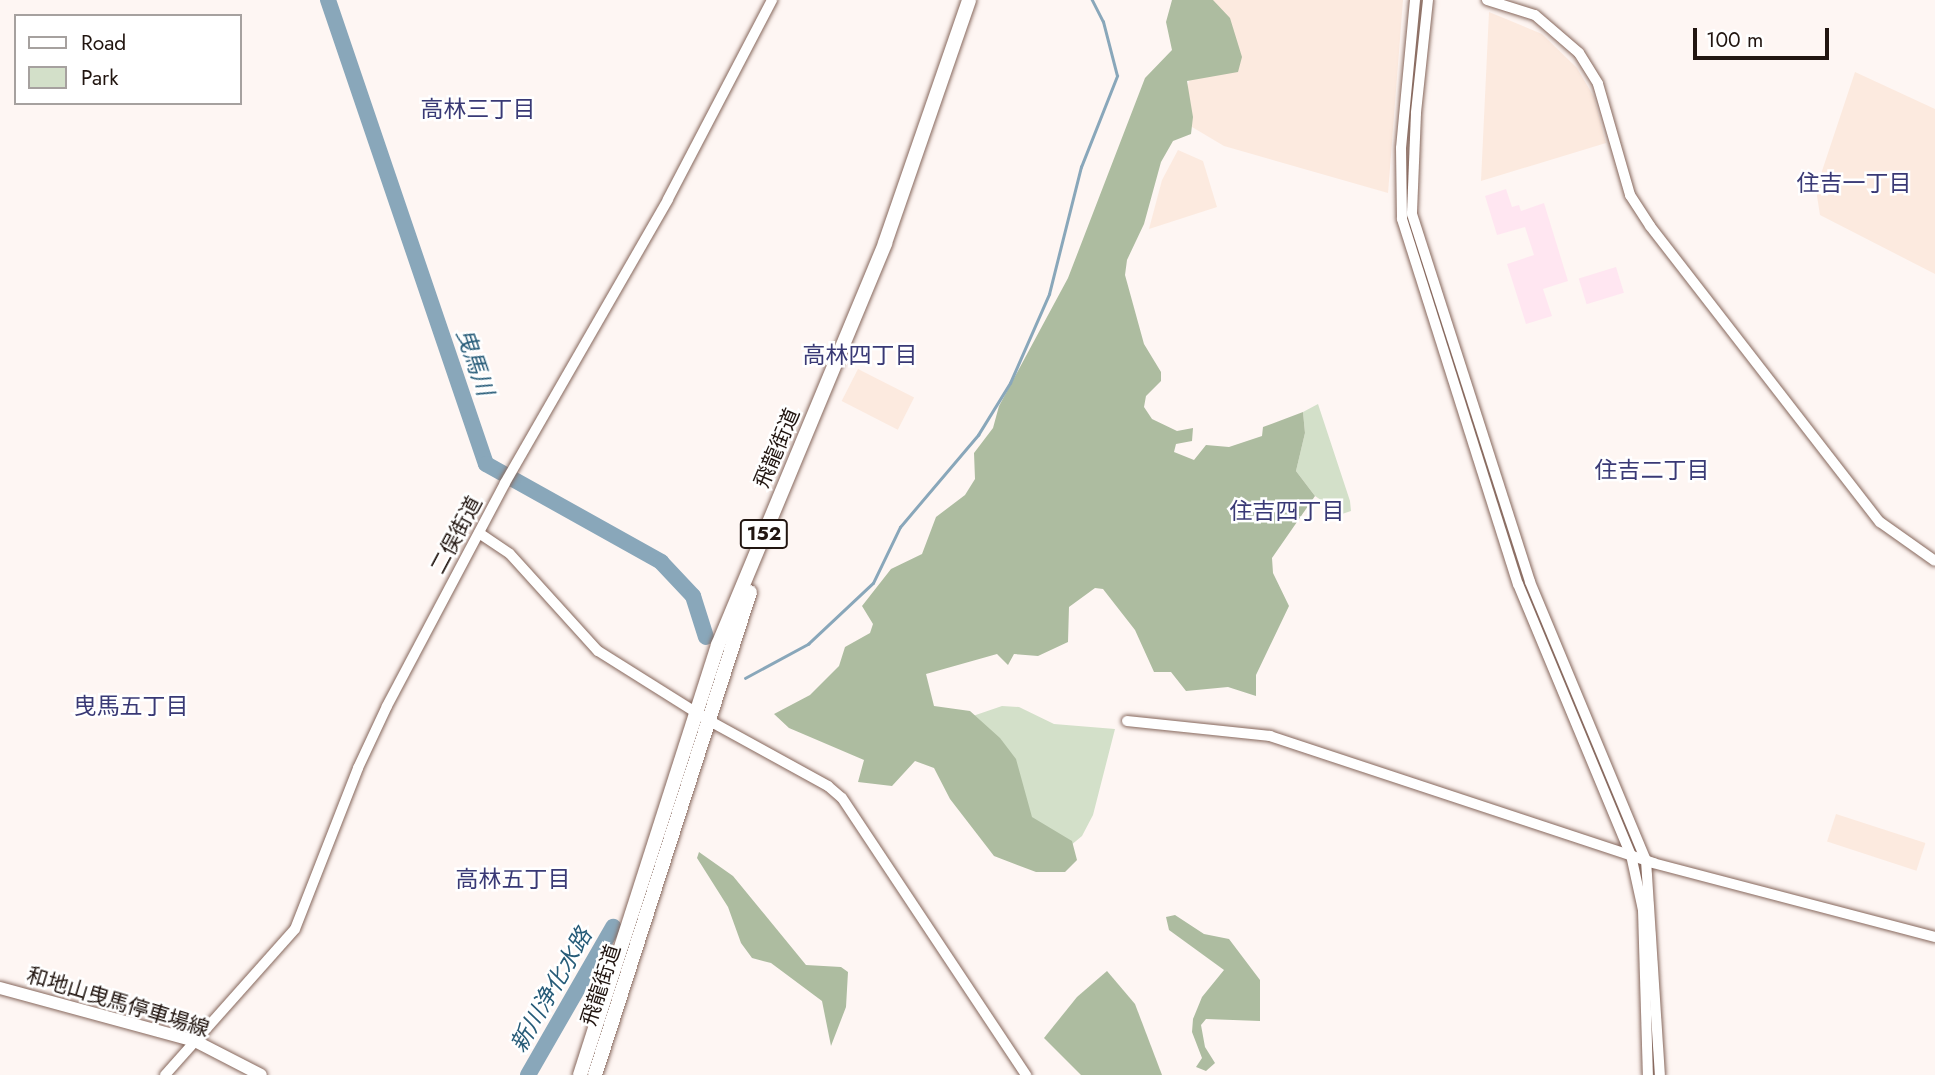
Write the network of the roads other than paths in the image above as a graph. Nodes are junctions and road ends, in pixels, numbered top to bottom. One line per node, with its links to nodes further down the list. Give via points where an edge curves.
1 (772, 0): 7 (street, 二俣街道, via 668,199)
2 (969, 0): 9 (highway, 飛龍街道 / 152, via 886,243 718,645)
3 (978, 0): 9 (highway, 飛龍街道 / 152, via 894,245)
4 (1415, 0): 11 (street, via 1401,148 1399,200 1405,229 1518,584)
5 (1428, 0): 12 (street, via 1414,135 1412,214 1530,582)
6 (1488, 0): 8 (street, via 1535,16 1578,53 1598,84 1630,195 1650,226 1880,522)
7 (479, 533): 9 (street, via 509,554 598,651); 15 (street, 二俣街道, via 371,739 295,929)
8 (1935, 561)
9 (702, 715): 18 (highway, 飛龍街道 / 152); 19 (highway, 飛龍街道 / 152); 20 (street, via 788,761 842,798)
10 (1128, 721): 11 (street, via 1270,736)
11 (1631, 855): 12 (street); 21 (street, via 1643,910)
12 (1646, 860): 13 (street); 22 (street)
13 (1935, 937)
14 (0, 988): 15 (main road, 和地山曳馬停車場線)
15 (195, 1041): 16 (street, 二俣街道); 17 (main road, 和地山曳馬停車場線)
16 (165, 1075)
17 (261, 1075)
18 (580, 1075)
19 (595, 1075)
20 (1026, 1075)
21 (1648, 1075)
22 (1660, 1075)

